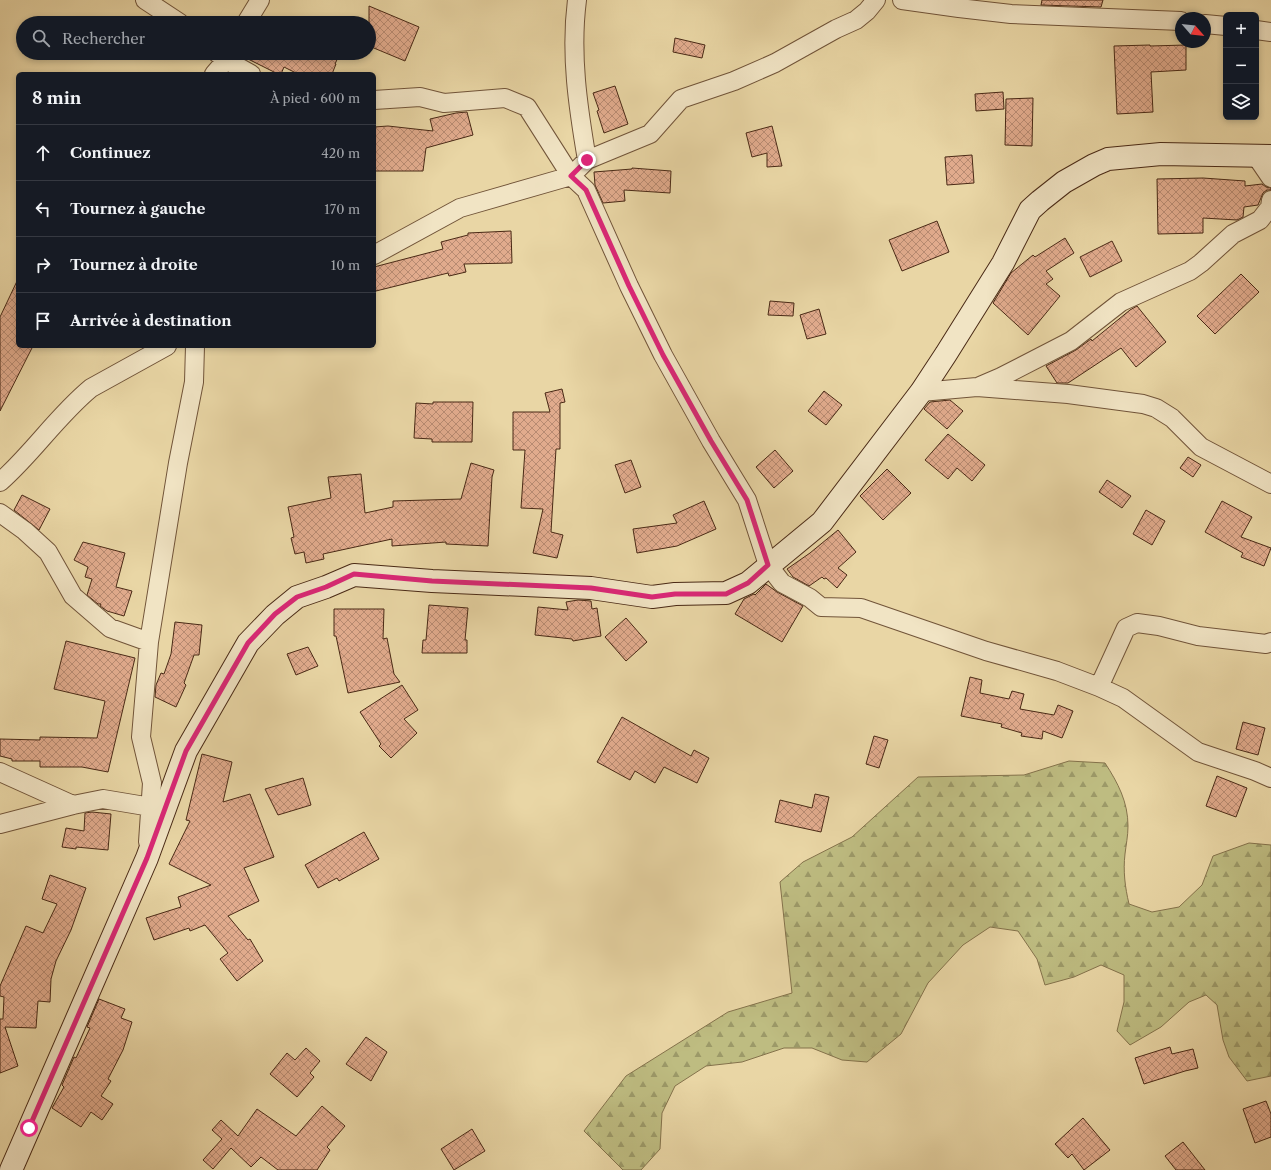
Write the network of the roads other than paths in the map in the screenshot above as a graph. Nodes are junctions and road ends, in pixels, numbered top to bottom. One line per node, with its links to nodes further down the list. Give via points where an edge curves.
1 (145, 0): 6 (street)
2 (260, 0): 7 (street)
3 (577, 0): 19 (street, via 573,51)
4 (876, 0): 19 (street, via 856,20 775,63 682,99 650,134)
5 (902, 0): 8 (street, via 1011,14)
6 (169, 16)
7 (250, 16)
8 (1175, 21)
9 (1211, 25): 10 (street)
10 (1223, 26)
11 (1259, 30): 12 (street)
12 (1271, 32)
13 (221, 60): 15 (street)
14 (231, 60): 16 (street)
15 (215, 72)
16 (248, 72)
17 (376, 100): 20 (street, via 420,97 444,103 505,98 527,107)
18 (1264, 156): 21 (street); 27 (main road, via 1161,154 1108,159 1064,182 1030,210 1003,263)
19 (587, 160): 20 (street)
20 (571, 176): 23 (street, via 460,208); 31 (street, via 586,190 663,355 747,500)
21 (1271, 178)
22 (1271, 200): 26 (street, via 1270,207 1260,220 1234,234 1190,271 1121,302 1071,341)
23 (376, 254)
24 (163, 348): 28 (street, via 91,388)
25 (195, 348): 32 (street, via 194,382)
26 (977, 387): 27 (street); 29 (street, via 1068,394 1156,408 1172,418 1201,447)
27 (921, 392): 31 (main road, via 822,522)
28 (0, 482)
29 (1271, 484)
30 (0, 513): 32 (street, via 26,531 48,552 73,596 110,628)
31 (768, 565): 34 (street, via 782,583 821,607 861,608); 40 (main road, via 748,583 726,594 675,594 652,597 591,588 432,581 354,574 297,597 275,614 248,643 206,716 186,751)
32 (149, 642): 38 (street, via 141,737 152,783)
33 (1271, 642): 34 (street, via 1266,644 1198,636 1136,623 1126,628)
34 (1099, 687): 36 (street, via 1123,698 1198,752)
35 (0, 772): 37 (street)
36 (1271, 778)
37 (73, 805): 38 (street, via 103,799); 39 (street)
38 (151, 807): 40 (street)
39 (0, 824)
40 (147, 858): 41 (main road)
41 (11, 1170)

